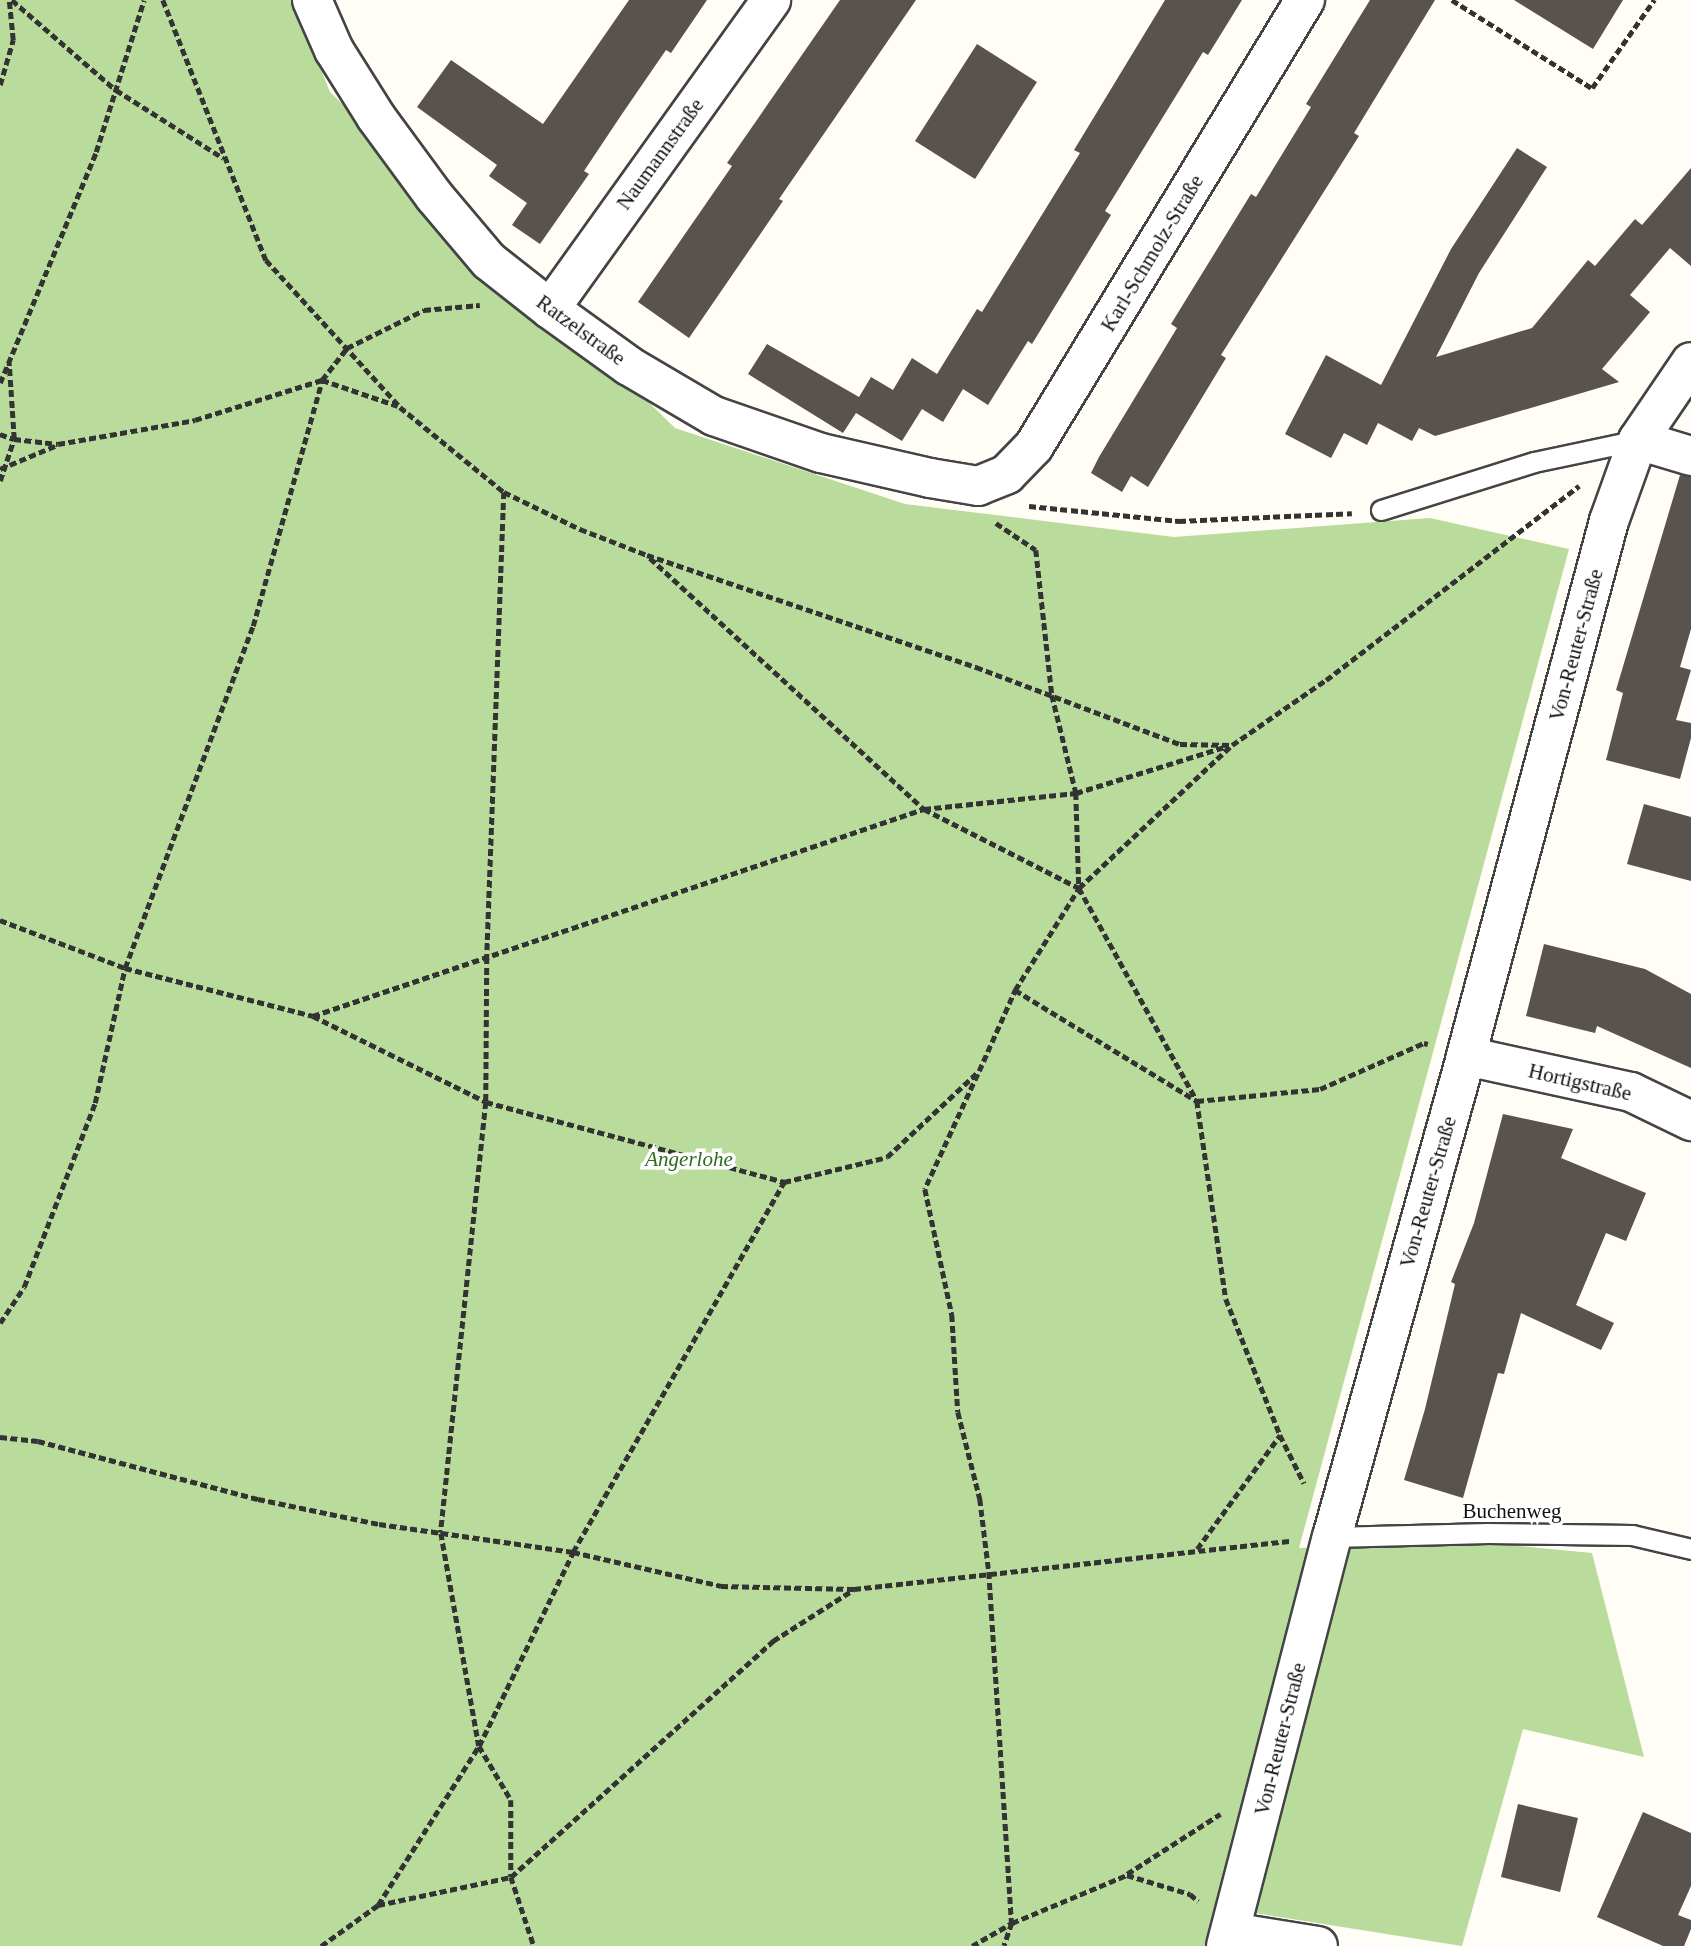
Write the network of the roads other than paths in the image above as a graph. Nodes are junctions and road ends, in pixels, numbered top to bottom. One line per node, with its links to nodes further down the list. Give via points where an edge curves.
1 (312, 0): 4 (street, Ratzelstraße, via 334,50 376,117 457,224 489,261)
2 (771, 0): 4 (street, Naumannstraße)
3 (1305, 0): 8 (street, Karl-Schmolz-Straße, via 1034,446 1007,474)
4 (550, 309): 8 (street, Ratzelstraße, via 629,366 714,416 821,453)
5 (1691, 362): 6 (street, Von-Reuter-Straße)
6 (1638, 440): 7 (street); 9 (lane, via 1534,462); 10 (street, Von-Reuter-Straße, via 1609,521)
7 (1691, 456)
8 (978, 486)
9 (1381, 510)
10 (1466, 1056): 11 (street, Hortigstraße, via 1631,1092); 12 (street, Von-Reuter-Straße)
11 (1691, 1121)
12 (1332, 1537): 13 (lane, Buchenweg, via 1632,1535); 14 (street, Von-Reuter-Straße)
13 (1691, 1549)
14 (1228, 1939): 15 (street)
15 (1318, 1946)

